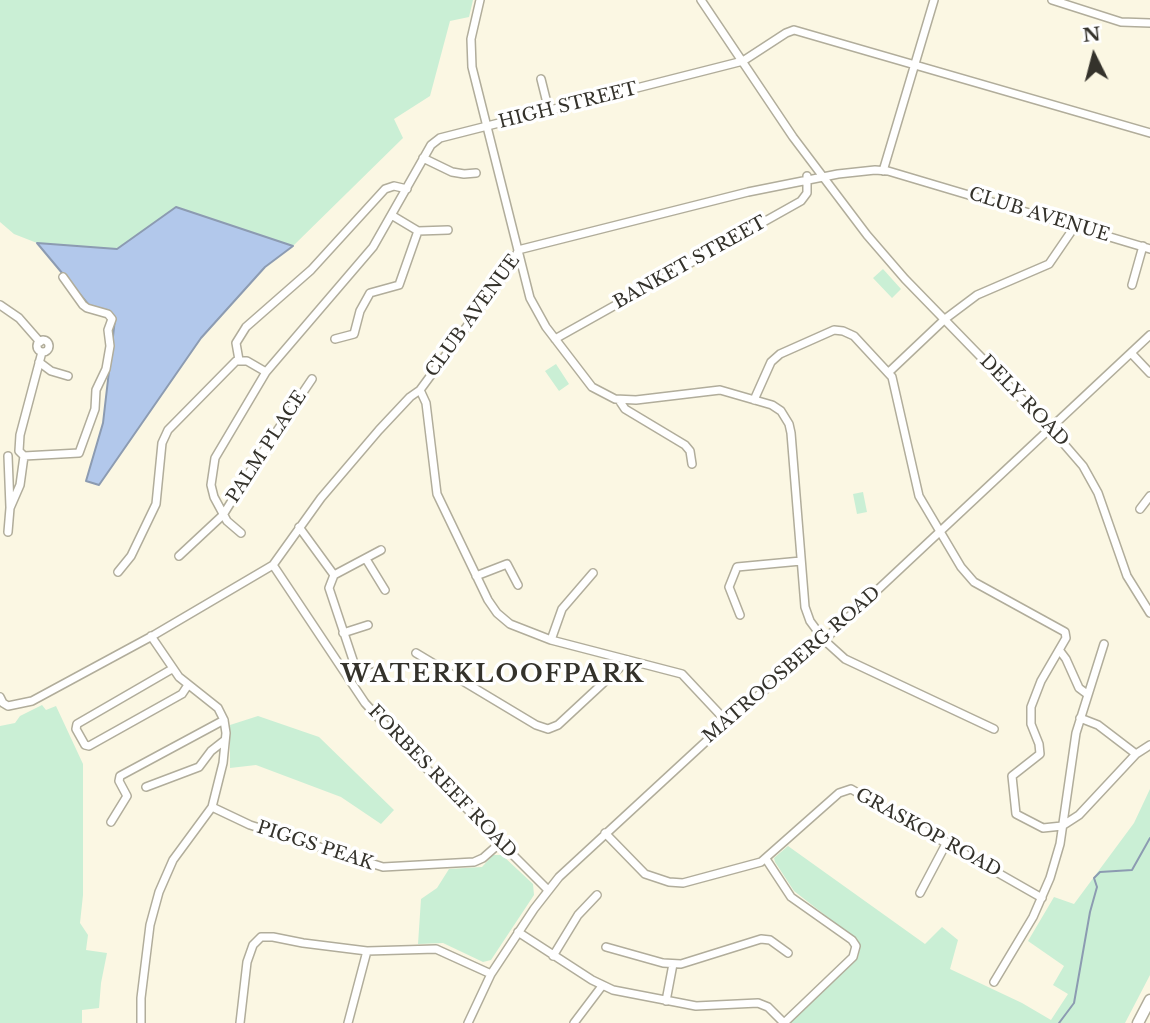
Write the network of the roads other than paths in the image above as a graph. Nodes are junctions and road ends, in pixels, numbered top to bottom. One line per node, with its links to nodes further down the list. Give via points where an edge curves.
1 (480, 0): 10 (street, via 471,57)
2 (701, 0): 6 (street, DELY ROAD)
3 (934, 0): 7 (street)
4 (1052, 0): 5 (street, via 1121,22)
5 (1150, 23)
6 (743, 61): 7 (street, HIGH STREET, via 794,30); 9 (street, HIGH STREET); 15 (street, DELY ROAD, via 793,137)
7 (915, 65): 11 (street, HIGH STREET); 13 (street)
8 (541, 79): 9 (street)
9 (549, 111): 10 (street, HIGH STREET)
10 (486, 127): 12 (street, HIGH STREET, via 436,140); 23 (street)
11 (1150, 133)
12 (423, 159): 14 (street, via 452,172); 17 (street, HIGH STREET)
13 (885, 170): 15 (street, CLUB AVENUE, via 859,167); 19 (street, CLUB AVENUE)
14 (476, 173)
15 (825, 174): 16 (street, CLUB AVENUE); 29 (street, DELY ROAD, via 886,257)
16 (807, 178): 23 (street, CLUB AVENUE, via 782,180); 32 (street, BANKET STREET, via 806,196 796,204)
17 (407, 189): 18 (street, HIGH STREET); 34 (street, via 385,189 311,270 246,327 236,343)
18 (393, 216): 21 (street); 36 (street, HIGH STREET, via 373,247)
19 (1075, 226): 22 (street, CLUB AVENUE); 29 (street, via 1049,264 977,295)
20 (449, 230): 21 (street)
21 (418, 231): 31 (street, via 399,285 370,293 354,334)
22 (1146, 248): 27 (street)
23 (518, 250): 24 (street, CLUB AVENUE); 25 (street)
24 (512, 265): 25 (street); 41 (street, CLUB AVENUE)
25 (524, 274): 32 (street, via 532,305)
26 (63, 276): 46 (street, via 83,305 113,319 106,369 79,453)
27 (1132, 285)
28 (0, 305): 35 (street, via 40,342)
29 (945, 319): 37 (street); 44 (street, DELY ROAD)
30 (1150, 335): 33 (street, MATROOSBERG ROAD)
31 (335, 339)
32 (555, 339): 42 (street, via 592,387)
33 (1131, 353): 38 (street); 44 (street, MATROOSBERG ROAD)
34 (239, 360): 36 (street); 61 (street, via 165,434 156,504 131,556)
35 (39, 362): 39 (street); 46 (street, via 20,435 19,451)
36 (266, 372): 51 (street, HIGH STREET, via 215,458 212,490)
37 (889, 372): 43 (street, via 854,336 834,330 775,358); 55 (street, via 919,496)
38 (1150, 373)
39 (68, 376)
40 (312, 379): 51 (street, PALM PLACE)
41 (420, 390): 52 (street, CLUB AVENUE, via 379,430); 64 (street, via 435,488)
42 (619, 400): 43 (street, via 713,390); 47 (street, via 625,409 685,445)
43 (754, 400): 59 (street, via 775,407 789,424)
44 (1051, 429): 55 (street, MATROOSBERG ROAD); 67 (street, DELY ROAD, via 1089,474 1127,576)
45 (8, 456): 49 (street)
46 (24, 456): 49 (street, via 20,485)
47 (692, 464)
48 (1150, 496): 50 (street)
49 (10, 508): 53 (street)
50 (1140, 509)
51 (223, 515): 54 (street, HIGH STREET); 57 (street, PALM PLACE)
52 (299, 527): 60 (street, CLUB AVENUE); 63 (street)
53 (8, 532)
54 (241, 533)
55 (939, 533): 73 (street, MATROOSBERG ROAD); 75 (street, via 974,582 1064,631)
56 (381, 550): 58 (street)
57 (179, 556)
58 (366, 559): 63 (street); 66 (street)
59 (801, 561): 68 (street, via 737,567 729,587); 73 (street, via 807,614)
60 (273, 565): 71 (street, CLUB AVENUE); 96 (street, FORBES REEF ROAD, via 365,703)
61 (117, 572)
62 (593, 573): 72 (street, via 562,609)
63 (334, 575): 70 (street, via 329,588)
64 (476, 576): 65 (street, via 506,564); 72 (street, via 502,618)
65 (518, 585)
66 (385, 590)
67 (1150, 613)
68 (740, 615)
69 (368, 625): 70 (street)
70 (343, 633): 79 (street, via 356,669 366,676)
71 (151, 636): 78 (street); 82 (street, CLUB AVENUE, via 32,701 8,706)
72 (551, 640): 77 (street)
73 (824, 640): 85 (street, MATROOSBERG ROAD); 86 (street, via 845,659)
74 (1104, 644): 81 (street)
75 (1060, 651): 81 (street, via 1074,680); 93 (street, via 1031,707 1040,754 1012,776 1011,783 1016,814 1042,828)
76 (416, 653): 77 (street, via 548,729 558,725)
77 (628, 660): 85 (street, via 682,674)
78 (172, 669): 80 (street); 80 (street, via 77,724 85,745 182,694)
79 (379, 670)
80 (188, 685): 84 (street, via 214,704)
81 (1087, 694): 83 (street)
82 (0, 697)
83 (1080, 718): 89 (street, via 1098,725); 93 (street)
84 (224, 720): 87 (street); 92 (street, via 120,776 127,796)
85 (727, 722): 94 (street, MATROOSBERG ROAD)
86 (994, 729)
87 (226, 739): 90 (street, via 200,766); 91 (street)
88 (1150, 745): 89 (street)
89 (1136, 754): 93 (street, via 1091,803)
90 (146, 787)
91 (212, 807): 96 (street, PIGGS PEAK, via 250,825 383,867 474,862); 113 (street, via 173,860 159,892 148,937)
92 (111, 822)
93 (1062, 826): 101 (street)
94 (605, 834): 97 (street, GRASKOP ROAD, via 642,872 677,884); 98 (street, MATROOSBERG ROAD)
95 (947, 842): 97 (street, GRASKOP ROAD, via 846,789); 99 (street); 101 (street, GRASKOP ROAD)
96 (500, 843): 98 (street, FORBES REEF ROAD)
97 (766, 859): 118 (street, via 791,897 852,940 857,950)
98 (547, 890): 102 (street, MATROOSBERG ROAD)
99 (920, 893)
100 (597, 895): 106 (street, via 578,915)
101 (1042, 898): 109 (street)
102 (518, 932): 106 (street); 108 (street, MATROOSBERG ROAD)
103 (606, 947): 107 (street)
104 (368, 951): 108 (street, via 436,948); 114 (street, via 261,937 247,962); 115 (street)
105 (788, 953): 107 (street, via 761,939)
106 (554, 956): 110 (street)
107 (673, 964): 112 (street)
108 (491, 974): 116 (street, MATROOSBERG ROAD)
109 (995, 982)
110 (602, 986): 112 (street); 117 (street)
111 (1150, 1000): 119 (highway)
112 (666, 1001): 118 (street, via 705,1007 758,1003)
113 (141, 1023)
114 (240, 1023)
115 (348, 1023)
116 (468, 1023)
117 (574, 1023)
118 (784, 1023)
119 (1138, 1023)

